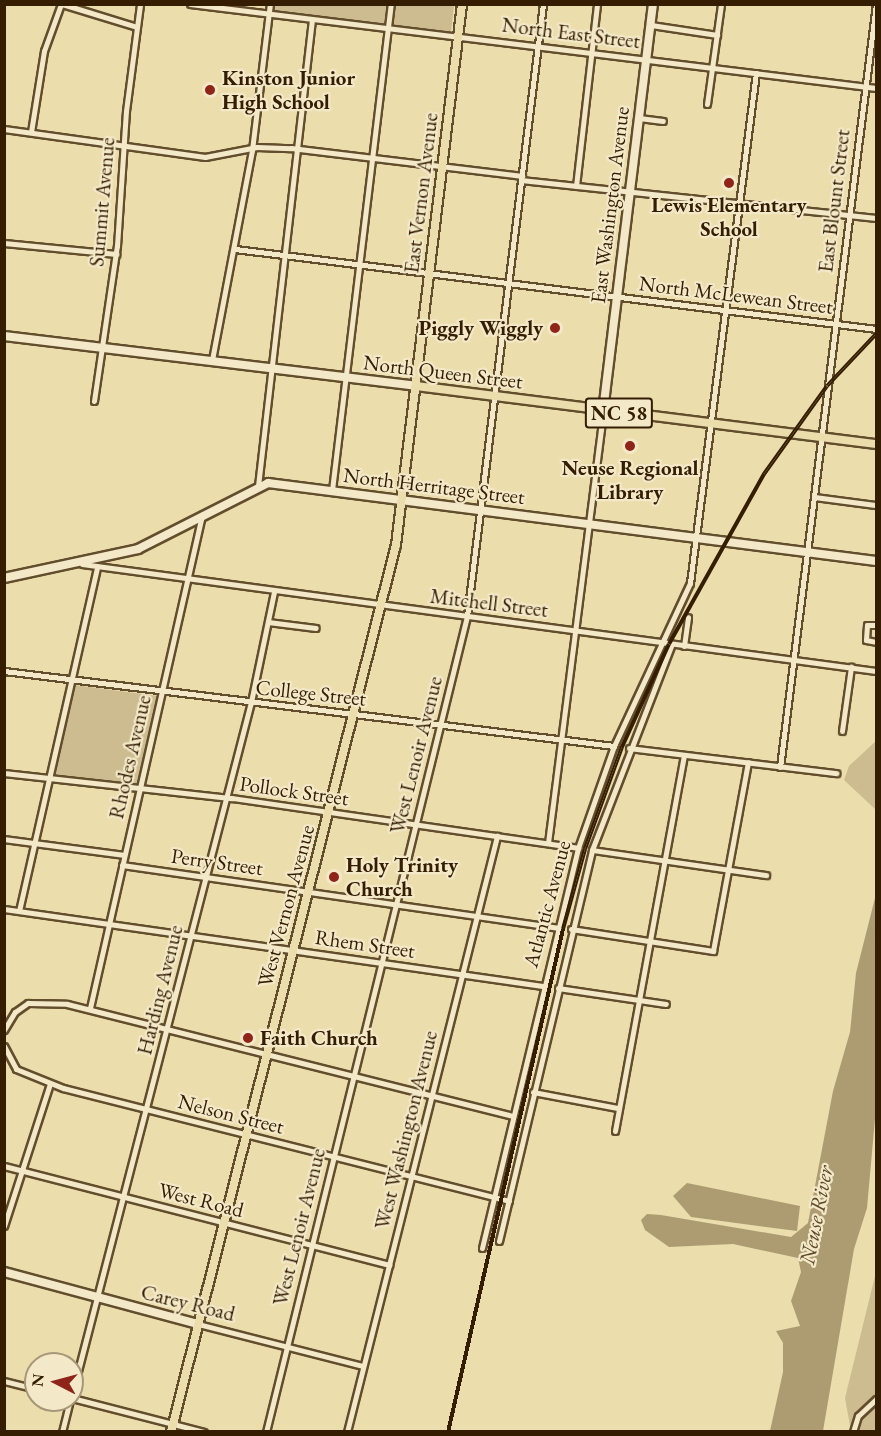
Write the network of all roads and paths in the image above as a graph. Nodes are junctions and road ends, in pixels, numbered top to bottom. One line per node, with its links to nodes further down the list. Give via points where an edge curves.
1 (62, 4): 15 (street); 30 (street, via 44,51)
2 (140, 4): 15 (street, Summit Avenue)
3 (190, 4): 12 (street, North East Street)
4 (270, 4): 12 (street)
5 (462, 4): 18 (main road, East Vernon Avenue)
6 (543, 4): 19 (street, West Lenoir Avenue)
7 (597, 4): 20 (street)
8 (653, 4): 14 (street, East Washington Avenue)
9 (721, 4): 17 (street)
10 (876, 4): 24 (street, East Blount Street)
11 (391, 5): 16 (street)
12 (269, 14): 13 (street, North East Street); 33 (street)
13 (312, 19): 16 (street, North East Street); 32 (street)
14 (651, 25): 17 (street); 21 (street, East Washington Avenue)
15 (137, 27): 31 (street, Summit Avenue)
16 (388, 28): 18 (street, North East Street); 34 (street)
17 (717, 35): 22 (street)
18 (458, 36): 19 (street, North East Street); 35 (main road, East Vernon Avenue)
19 (538, 45): 20 (street, North East Street); 36 (street, West Lenoir Avenue)
20 (592, 51): 21 (street, North East Street); 37 (street)
21 (646, 58): 22 (street, North East Street); 27 (street, East Washington Avenue)
22 (712, 67): 23 (street, North East Street); 26 (street)
23 (756, 73): 24 (street, North East Street); 39 (street, Atlantic Avenue)
24 (866, 87): 25 (street, North East Street); 40 (street, East Blount Street)
25 (876, 88)
26 (707, 104)
27 (639, 118): 28 (street); 38 (street, East Washington Avenue)
28 (663, 121)
29 (4, 129): 30 (street)
30 (31, 132): 31 (street)
31 (123, 145): 33 (street, via 205,156); 44 (street, Summit Avenue)
32 (297, 149): 33 (street); 34 (street); 45 (street)
33 (252, 150): 43 (street)
34 (372, 158): 35 (street); 46 (street)
35 (442, 166): 36 (street); 47 (main road, East Vernon Avenue)
36 (522, 178): 37 (street); 48 (street, West Lenoir Avenue)
37 (576, 186): 38 (street)
38 (630, 192): 39 (street); 49 (street, East Washington Avenue)
39 (740, 204): 40 (street); 50 (street, Atlantic Avenue)
40 (849, 215): 41 (street); 51 (street, East Blount Street)
41 (876, 218)
42 (4, 243): 44 (street)
43 (235, 249): 45 (street, North McLewean Street); 55 (street, via 218,311)
44 (116, 254): 54 (street, Summit Avenue)
45 (285, 255): 46 (street, North McLewean Street); 56 (street)
46 (359, 264): 47 (street, North McLewean Street); 57 (street)
47 (429, 273): 48 (street, North McLewean Street); 58 (main road, East Vernon Avenue)
48 (509, 283): 49 (street, North McLewean Street); 59 (street, West Lenoir Avenue)
49 (617, 297): 50 (street, North McLewean Street); 61 (street, East Washington Avenue)
50 (725, 310): 51 (street, North McLewean Street); 62 (street, Atlantic Avenue)
51 (835, 324): 52 (street, North McLewean Street); 63 (street, East Blount Street)
52 (876, 329)
53 (4, 336): 54 (street, North Queen Street / NC 58)
54 (102, 347): 55 (street, North Queen Street / NC 58); 60 (street, Summit Avenue)
55 (212, 360): 56 (street, North Queen Street / NC 58)
56 (271, 368): 57 (street, North Queen Street / NC 58); 65 (street)
57 (345, 378): 58 (street, North Queen Street / NC 58); 66 (street)
58 (416, 386): 59 (main road, North Queen Street / NC 58); 68 (main road, West Vernon Avenue)
59 (495, 396): 61 (main road, North Queen Street / NC 58); 70 (street, West Lenoir Avenue)
60 (94, 401)
61 (603, 411): 62 (main road, North Queen Street / NC 58); 72 (street)
62 (711, 424): 63 (main road, North Queen Street / NC 58); 73 (street, Atlantic Avenue)
63 (822, 438): 64 (main road, North Queen Street / NC 58); 67 (street, East Blount Street)
64 (876, 444)
65 (258, 486): 66 (street, North Herritage Street, via 268,483); 71 (street, North Herritage Street)
66 (332, 490): 68 (street, North Herritage Street)
67 (815, 497): 69 (street); 74 (street, East Blount Street)
68 (402, 500): 70 (street, North Herritage Street); 81 (main road, West Vernon Avenue)
69 (876, 505)
70 (482, 510): 72 (street, North Herritage Street); 82 (street, West Lenoir Avenue)
71 (202, 514): 76 (street, North Herritage Street, via 138,549); 79 (street, Rhodes Avenue)
72 (589, 524): 73 (street, North Herritage Street); 87 (street)
73 (696, 538): 74 (street, North Herritage Street); 89 (street, Atlantic Avenue, via 690,583)
74 (808, 552): 75 (street, North Herritage Street); 92 (street, East Blount Street)
75 (876, 561)
76 (82, 564): 77 (street, Mitchell Street); 78 (street, North Herritage Street)
77 (97, 569): 79 (street, Mitchell Street); 96 (street)
78 (4, 578)
79 (188, 582): 80 (street, Mitchell Street); 97 (street, Rhodes Avenue)
80 (274, 592): 81 (street, Mitchell Street); 84 (street, Harding Avenue)
81 (381, 605): 82 (street, Mitchell Street); 99 (main road, West Vernon Avenue)
82 (467, 616): 87 (street, Mitchell Street); 100 (street, West Lenoir Avenue)
83 (688, 617): 91 (street)
84 (268, 622): 86 (street); 98 (street, Harding Avenue)
85 (876, 626): 88 (street, via 867,625 866,640)
86 (316, 628)
87 (575, 631): 89 (street, Mitchell Street); 102 (street)
88 (876, 642)
89 (661, 643): 90 (street, Mitchell Street); 103 (street, Atlantic Avenue)
90 (672, 644): 91 (street, Mitchell Street); 104 (street, Atlantic Avenue)
91 (684, 646): 92 (street, Mitchell Street)
92 (794, 659): 93 (street, Mitchell Street); 107 (street, East Blount Street)
93 (851, 667): 94 (street, Mitchell Street); 101 (street)
94 (876, 671)
95 (4, 672): 96 (street, College Street)
96 (72, 680): 97 (street, College Street); 110 (street)
97 (162, 692): 98 (street, College Street); 111 (street, Rhodes Avenue)
98 (251, 702): 99 (street, College Street); 112 (street, Harding Avenue)
99 (353, 714): 100 (street, College Street); 113 (main road, West Vernon Avenue)
100 (440, 726): 102 (street, College Street); 114 (street, West Lenoir Avenue)
101 (842, 731)
102 (561, 739): 103 (street, College Street); 118 (street)
103 (614, 746): 119 (street, Atlantic Avenue)
104 (628, 748): 105 (street); 120 (street, Atlantic Avenue)
105 (684, 755): 106 (street); 122 (street)
106 (748, 762): 107 (street); 124 (street)
107 (780, 767): 109 (street)
108 (4, 773): 110 (street, Pollock Street)
109 (836, 773)
110 (49, 779): 111 (street, Pollock Street); 117 (street)
111 (140, 791): 112 (street, Pollock Street); 121 (street, Rhodes Avenue)
112 (226, 799): 113 (street, Pollock Street); 126 (street, Harding Avenue)
113 (329, 813): 114 (street, Pollock Street); 127 (main road, West Vernon Avenue)
114 (417, 825): 115 (street, Pollock Street); 128 (street, West Lenoir Avenue)
115 (497, 836): 118 (street, Pollock Street); 131 (street, West Washington Avenue)
116 (4, 839): 117 (street)
117 (34, 843): 121 (street); 130 (street)
118 (548, 843): 119 (street, Pollock Street)
119 (578, 848): 133 (street, Atlantic Avenue)
120 (592, 850): 122 (street); 134 (street, Atlantic Avenue)
121 (124, 855): 123 (street, Rhodes Avenue)
122 (663, 861): 124 (street); 136 (street)
123 (122, 865): 126 (street, Perry Street); 132 (street, Rhodes Avenue)
124 (728, 869): 125 (street); 136 (street, via 713,951)
125 (766, 875)
126 (206, 877): 127 (street, Perry Street); 135 (street, Harding Avenue)
127 (308, 892): 128 (street, Perry Street); 137 (main road, West Vernon Avenue)
128 (396, 905): 131 (street, Perry Street); 138 (street, West Lenoir Avenue)
129 (4, 909): 130 (street, Rhem Street)
130 (19, 911): 132 (street, Rhem Street)
131 (477, 916): 133 (street, Perry Street); 139 (street, West Washington Avenue)
132 (110, 923): 135 (street, Rhem Street); 144 (street, Rhodes Avenue)
133 (557, 928): 140 (street, Atlantic Avenue)
134 (571, 929): 136 (street); 141 (street, Atlantic Avenue)
135 (191, 935): 137 (street, Rhem Street); 145 (street, Harding Avenue)
136 (648, 941): 142 (street)
137 (293, 951): 138 (street, Rhem Street); 148 (main road, West Vernon Avenue)
138 (382, 964): 139 (street, Rhem Street); 149 (street, West Lenoir Avenue)
139 (462, 975): 140 (street, Rhem Street); 152 (street, West Washington Avenue)
140 (543, 986): 155 (street, Atlantic Avenue)
141 (558, 988): 142 (street); 151 (street, Atlantic Avenue)
142 (637, 999): 143 (street); 153 (street)
143 (666, 1004)
144 (90, 1008): 145 (street); 146 (street, via 32,1002 15,1012)
145 (168, 1028): 148 (street); 154 (street, Harding Avenue)
146 (4, 1030)
147 (4, 1046): 150 (street, Nelson Street, via 16,1069)
148 (266, 1053): 149 (street); 157 (main road, West Vernon Avenue)
149 (354, 1076): 152 (street); 158 (street, West Lenoir Avenue)
150 (50, 1084): 154 (street, Nelson Street); 160 (street)
151 (533, 1092): 153 (street); 164 (street, Atlantic Avenue)
152 (432, 1095): 155 (street); 161 (street, West Washington Avenue)
153 (618, 1108): 156 (street)
154 (147, 1109): 157 (street, Nelson Street); 162 (street, Harding Avenue)
155 (513, 1116): 163 (street, Atlantic Avenue)
156 (615, 1131)
157 (245, 1134): 158 (street, Nelson Street); 165 (main road, West Vernon Avenue)
158 (334, 1157): 161 (street, Nelson Street); 168 (street, West Lenoir Avenue)
159 (4, 1166): 160 (street, West Road)
160 (22, 1170): 162 (street, West Road); 166 (street)
161 (411, 1177): 163 (street, Nelson Street); 170 (street, West Washington Avenue)
162 (123, 1197): 165 (street, West Road); 172 (street, Harding Avenue)
163 (494, 1197): 164 (street, Nelson Street); 169 (street, Atlantic Avenue)
164 (509, 1201): 167 (street, Atlantic Avenue)
165 (223, 1223): 168 (street, West Road); 173 (main road, West Vernon Avenue)
166 (4, 1226)
167 (500, 1241)
168 (312, 1245): 170 (street, West Road); 174 (street, West Lenoir Avenue)
169 (482, 1248)
170 (390, 1264): 176 (street, West Washington Avenue)
171 (4, 1272): 172 (street, Carey Road)
172 (96, 1297): 173 (street, Carey Road); 175 (street, Harding Avenue)
173 (198, 1324): 174 (street, Carey Road); 182 (main road, West Vernon Avenue)
174 (287, 1346): 176 (street, Carey Road); 185 (street, West Lenoir Avenue)
175 (82, 1352)
176 (363, 1366): 186 (street, West Washington Avenue)
177 (4, 1381): 178 (street)
178 (24, 1386)
179 (876, 1399): 187 (street, via 855,1420)
180 (84, 1401): 182 (street)
181 (67, 1412): 183 (street, Harding Avenue)
182 (172, 1427): 184 (street)
183 (62, 1431)
184 (204, 1431)
185 (266, 1431)
186 (347, 1431)
187 (853, 1431)

